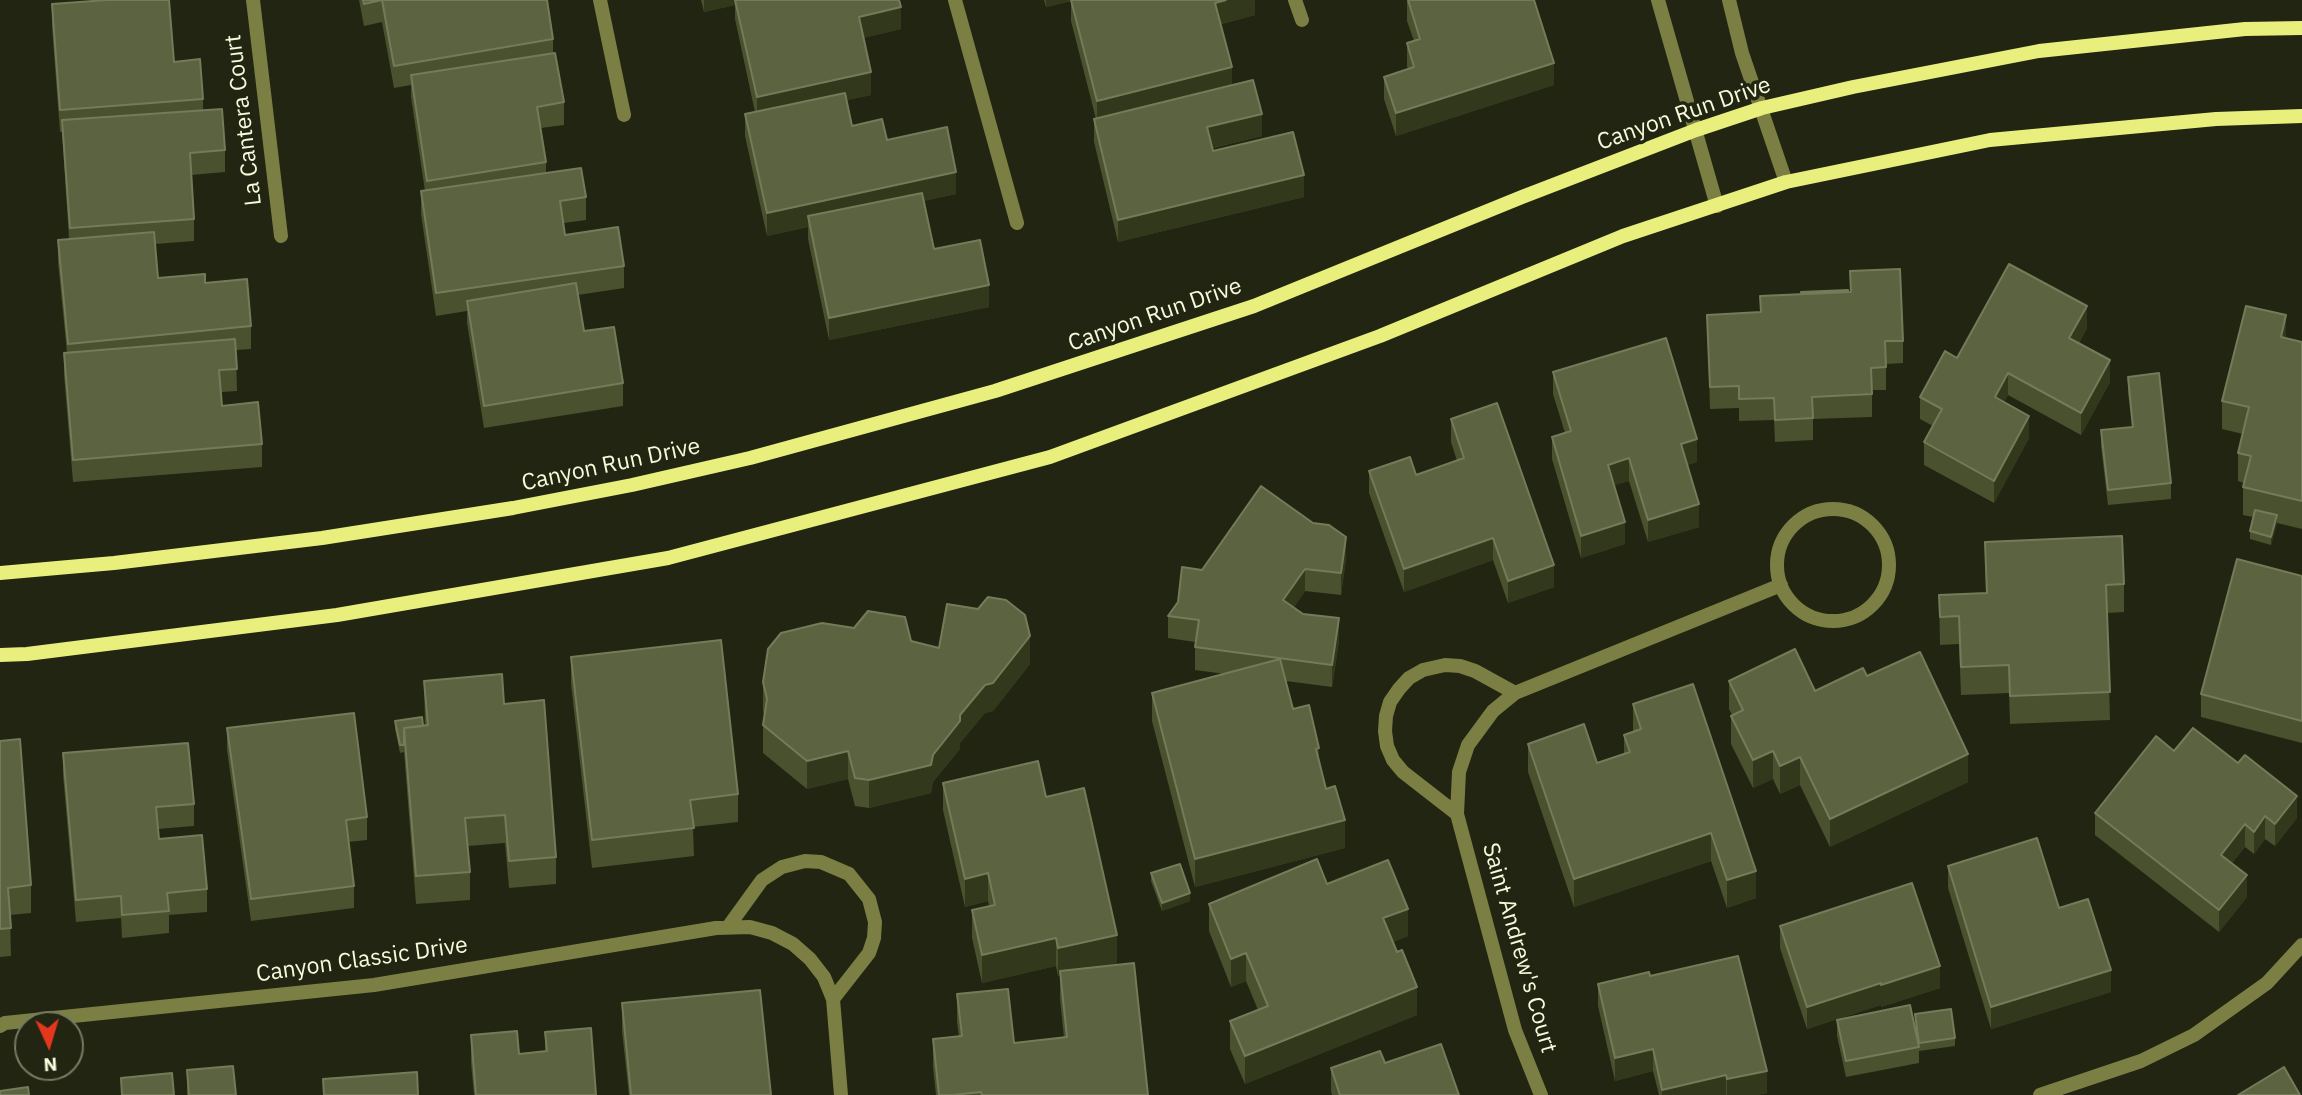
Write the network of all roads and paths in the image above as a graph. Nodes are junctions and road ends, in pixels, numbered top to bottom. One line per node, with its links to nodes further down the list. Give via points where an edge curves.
1 (253, 0): 16 (street, La Cantera Court)
2 (600, 0): 10 (street)
3 (955, 0): 15 (street)
4 (1295, 0): 7 (street)
5 (1658, 0): 12 (street)
6 (1729, 0): 9 (street)
7 (1301, 20)
8 (2302, 28): 9 (street, Canyon Run Drive, via 2245,29 2039,51)
9 (1762, 108): 12 (street, Canyon Run Drive); 13 (street)
10 (624, 115)
11 (2302, 117): 13 (street, via 2216,119 1990,140)
12 (1696, 130): 14 (street); 17 (street, Canyon Run Drive, via 1254,306 872,427 632,485 513,508 322,538)
13 (1786, 182): 14 (street)
14 (1717, 206): 19 (street, via 1623,236 1380,336 1050,457 668,558 337,615)
15 (1017, 223)
16 (281, 236)
17 (0, 573)
18 (1781, 585): 18 (street, via 1792,604 1810,616 1831,621 1853,618 1871,607 1885,589 1890,568 1886,546 1875,527 1857,515 1836,509 1814,513 1795,524 1782,542 1777,563); 20 (street, Saint Andrew's Court)
19 (0, 655)
20 (1515, 694): 21 (street, Saint Andrew's Court, via 1493,711 1468,745 1459,772); 21 (street, via 1475,671 1445,665 1416,674 1390,702 1385,731 1394,760)
21 (1457, 814): 27 (street, Saint Andrew's Court, via 1515,1030)
22 (728, 927): 24 (street, Canyon Classic Drive, via 762,929 793,944 818,968); 24 (street, via 762,880 782,867 821,862 849,874 869,899 874,938 869,953); 25 (street, Canyon Classic Drive, via 374,985)
23 (2302, 945): 28 (street, via 2267,983 2194,1035 2141,1061)
24 (833, 999): 26 (street)
25 (0, 1026)
26 (841, 1095)
27 (1541, 1095)
28 (2040, 1095)

